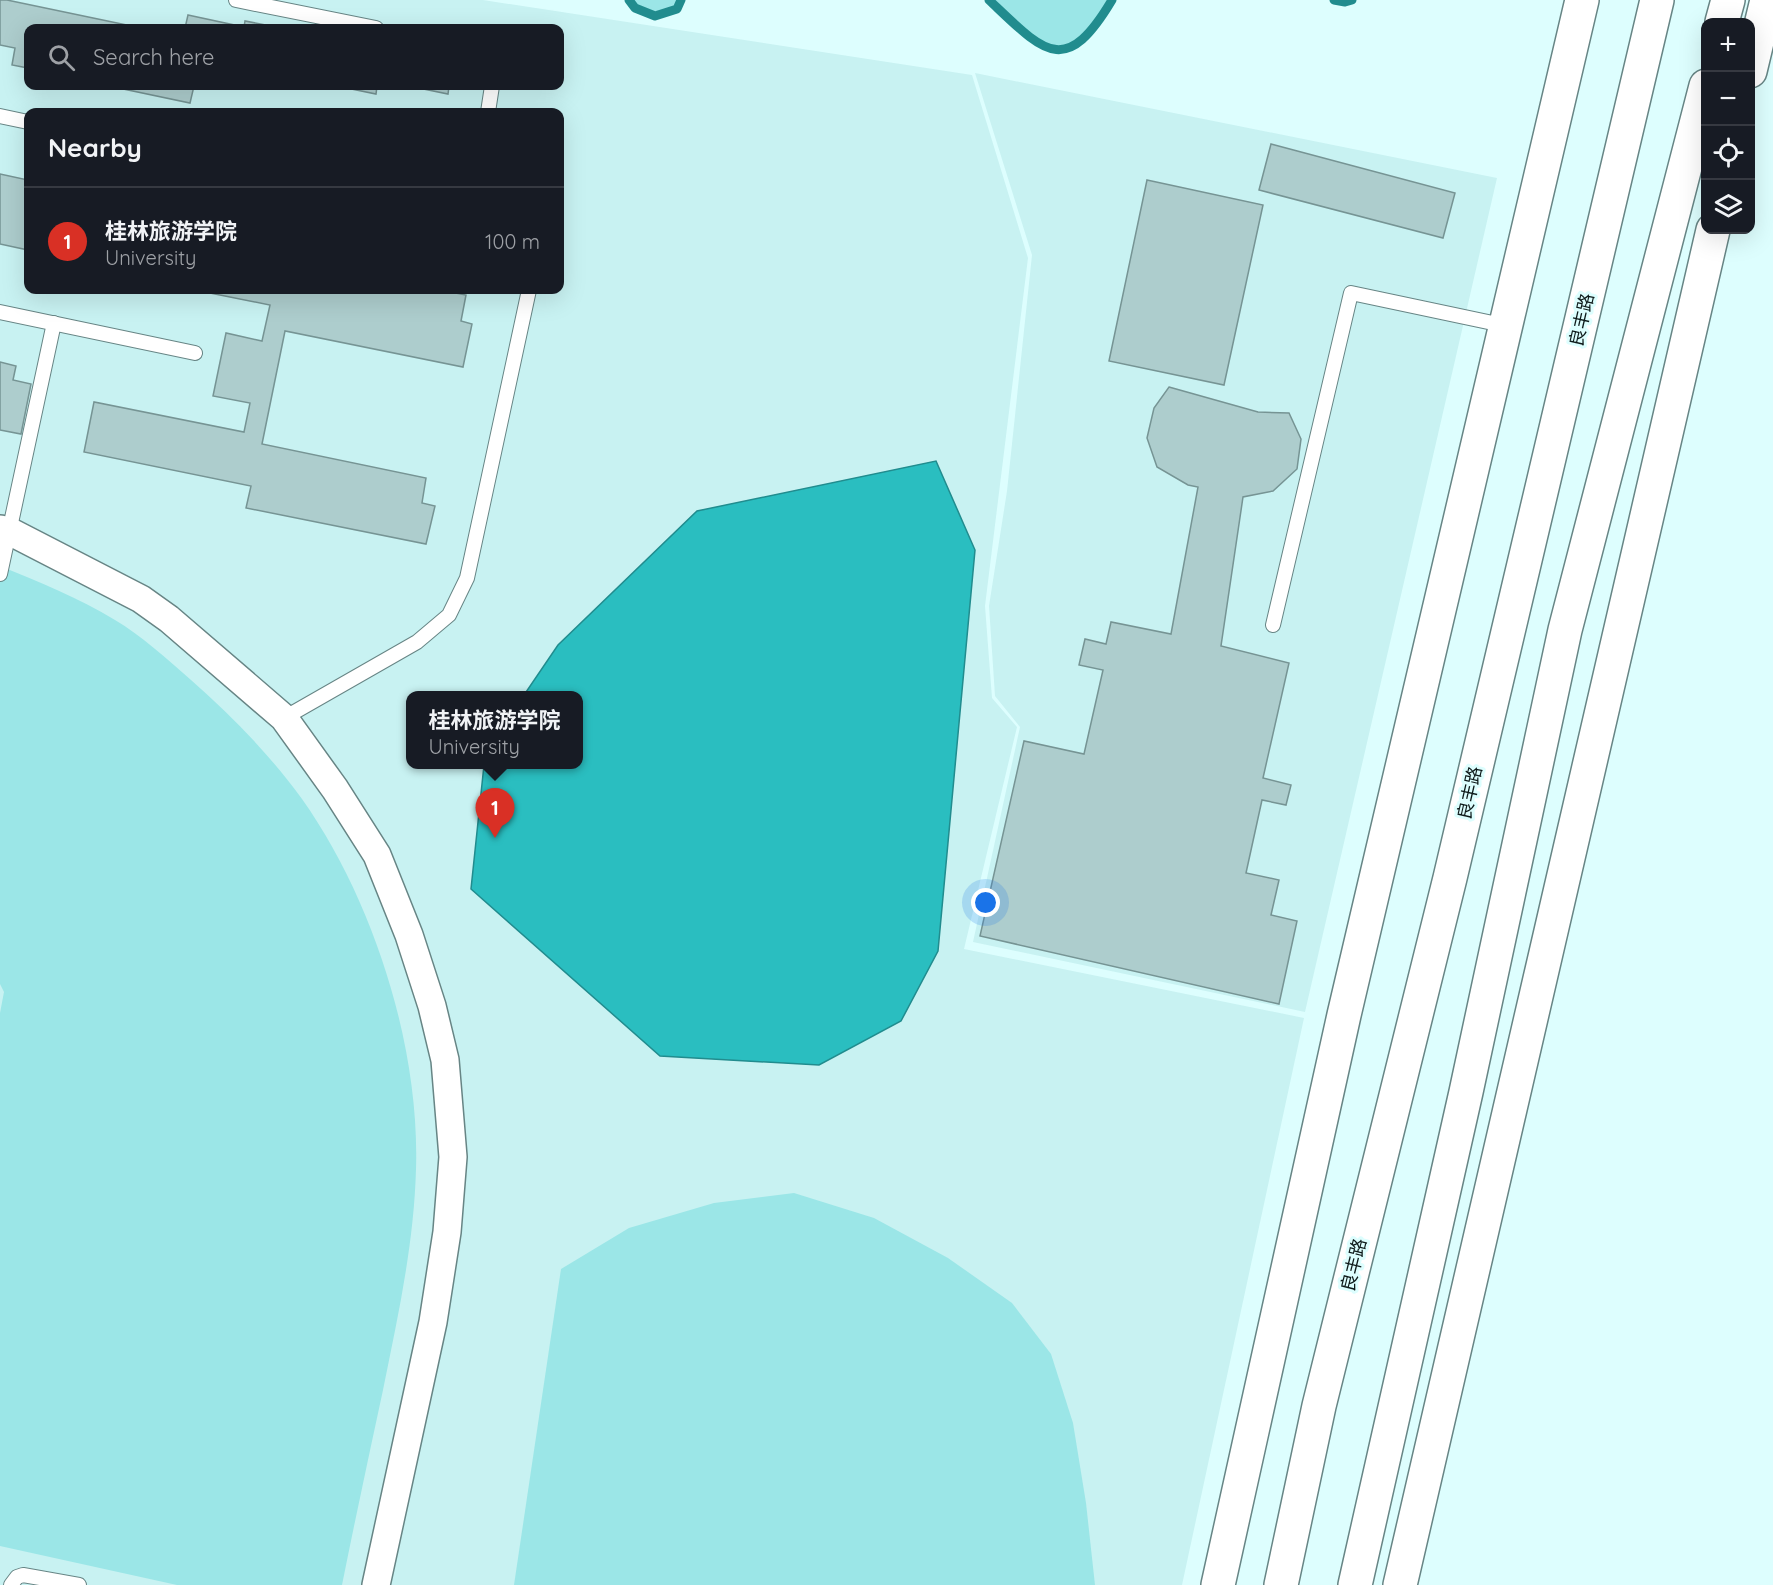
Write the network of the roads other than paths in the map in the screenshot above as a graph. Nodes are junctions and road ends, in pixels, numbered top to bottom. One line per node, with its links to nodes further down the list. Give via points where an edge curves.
1 (236, 0): 7 (lane)
2 (1582, 0): 18 (main road)
3 (1657, 0): 28 (main road, 良丰路, via 1450,878 1319,1406)
4 (1728, 0): 6 (main road)
5 (1767, 0): 8 (main road)
6 (1723, 18)
7 (356, 24)
8 (1755, 50)
9 (491, 90): 11 (lane)
10 (1701, 105): 29 (main road, via 1565,630 1469,1081)
11 (489, 108)
12 (0, 116): 13 (lane)
13 (24, 121)
14 (1712, 234): 30 (main road)
15 (528, 294): 23 (lane, via 467,578 449,615 417,642)
16 (0, 312): 17 (lane)
17 (54, 323): 19 (lane); 20 (lane)
18 (1507, 326): 22 (lane, via 1352,293); 27 (main road, via 1344,1015)
19 (195, 353)
20 (5, 530): 21 (lane); 23 (street, via 141,599)
21 (0, 574)
22 (1273, 625)
23 (284, 718): 26 (street, via 377,855 409,935 445,1060 453,1157 447,1232 433,1322)
24 (11, 1585): 25 (lane, via 18,1576 26,1575)
25 (79, 1585)
26 (376, 1585)
27 (1218, 1585)
28 (1281, 1585)
29 (1354, 1585)
30 (1400, 1585)

